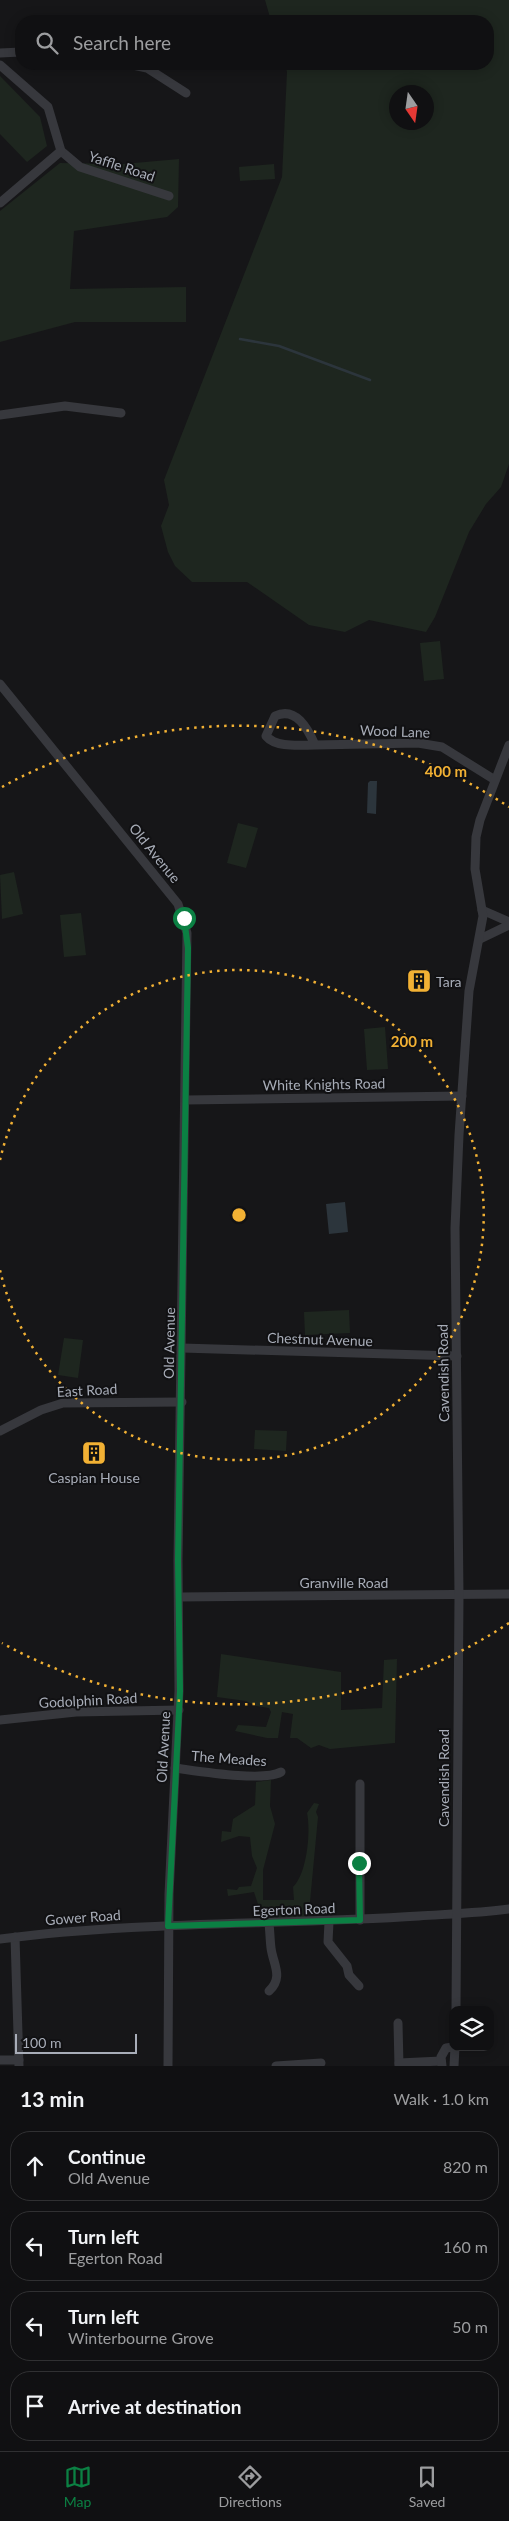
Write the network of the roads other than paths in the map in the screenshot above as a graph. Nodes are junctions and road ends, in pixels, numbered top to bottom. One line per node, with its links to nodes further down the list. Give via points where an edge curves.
1 (15, 52): 2 (street)
2 (0, 53)
3 (0, 65): 6 (street, via 48,107)
4 (150, 70): 5 (street)
5 (186, 93)
6 (60, 151): 7 (street, Yaffle Road, via 80,167); 8 (street)
7 (168, 196)
8 (0, 203)
9 (120, 413): 10 (street, via 65,406)
10 (0, 415)
11 (0, 684): 19 (street, Old Avenue, via 178,904 184,918 188,948)
12 (314, 744): 12 (street, Wood Lane, via 304,723 286,714 275,716 266,736 269,740 287,744); 14 (street, Wood Lane, via 418,743 442,747)
13 (509, 745): 14 (street, Cavendish Road)
14 (495, 780): 15 (street, Cavendish Road, via 476,837 475,869)
15 (482, 910): 16 (street); 17 (street, Cavendish Road)
16 (509, 923): 17 (street)
17 (480, 939): 18 (street, Cavendish Road, via 470,991)
18 (462, 1096): 19 (street, White Knights Road); 21 (street, Cavendish Road, via 455,1228)
19 (186, 1100): 20 (street, Old Avenue)
20 (182, 1348): 21 (street, Chestnut Avenue); 22 (street, Old Avenue)
21 (457, 1356): 25 (street, Cavendish Road)
22 (182, 1402): 23 (street, East Road, via 63,1403 41,1410); 26 (street, Old Avenue)
23 (0, 1431)
24 (509, 1594): 25 (street, Granville Road)
25 (459, 1595): 26 (street, Granville Road); 33 (street, Cavendish Road)
26 (179, 1597): 27 (street, Old Avenue)
27 (179, 1710): 28 (street, Godolphin Road, via 76,1712); 29 (street, Old Avenue)
28 (0, 1720)
29 (175, 1768): 30 (street, The Meades, via 251,1775); 37 (street, Old Avenue)
30 (281, 1772)
31 (360, 1784): 34 (street)
32 (509, 1909): 33 (street, Egerton Road)
33 (458, 1914): 34 (street, Egerton Road); 42 (street, Cavendish Road)
34 (360, 1920): 35 (street, Egerton Road)
35 (329, 1922): 36 (street, Egerton Road); 40 (street, via 328,1942)
36 (269, 1924): 37 (street, Egerton Road); 41 (street, via 271,1950 278,1969 275,1985)
37 (168, 1926): 38 (street, Gower Road); 51 (street, Old Avenue)
38 (15, 1937): 39 (street, Gower Road); 47 (street)
39 (0, 1939)
40 (359, 1986)
41 (269, 1991)
42 (456, 2006)
43 (398, 2023): 49 (street)
44 (449, 2048): 50 (street, via 444,2049)
45 (454, 2051): 53 (street)
46 (0, 2060): 47 (street)
47 (19, 2063)
48 (322, 2063): 52 (street)
49 (399, 2064): 50 (street)
50 (442, 2064)
51 (168, 2066)
52 (276, 2066)
53 (454, 2066)

